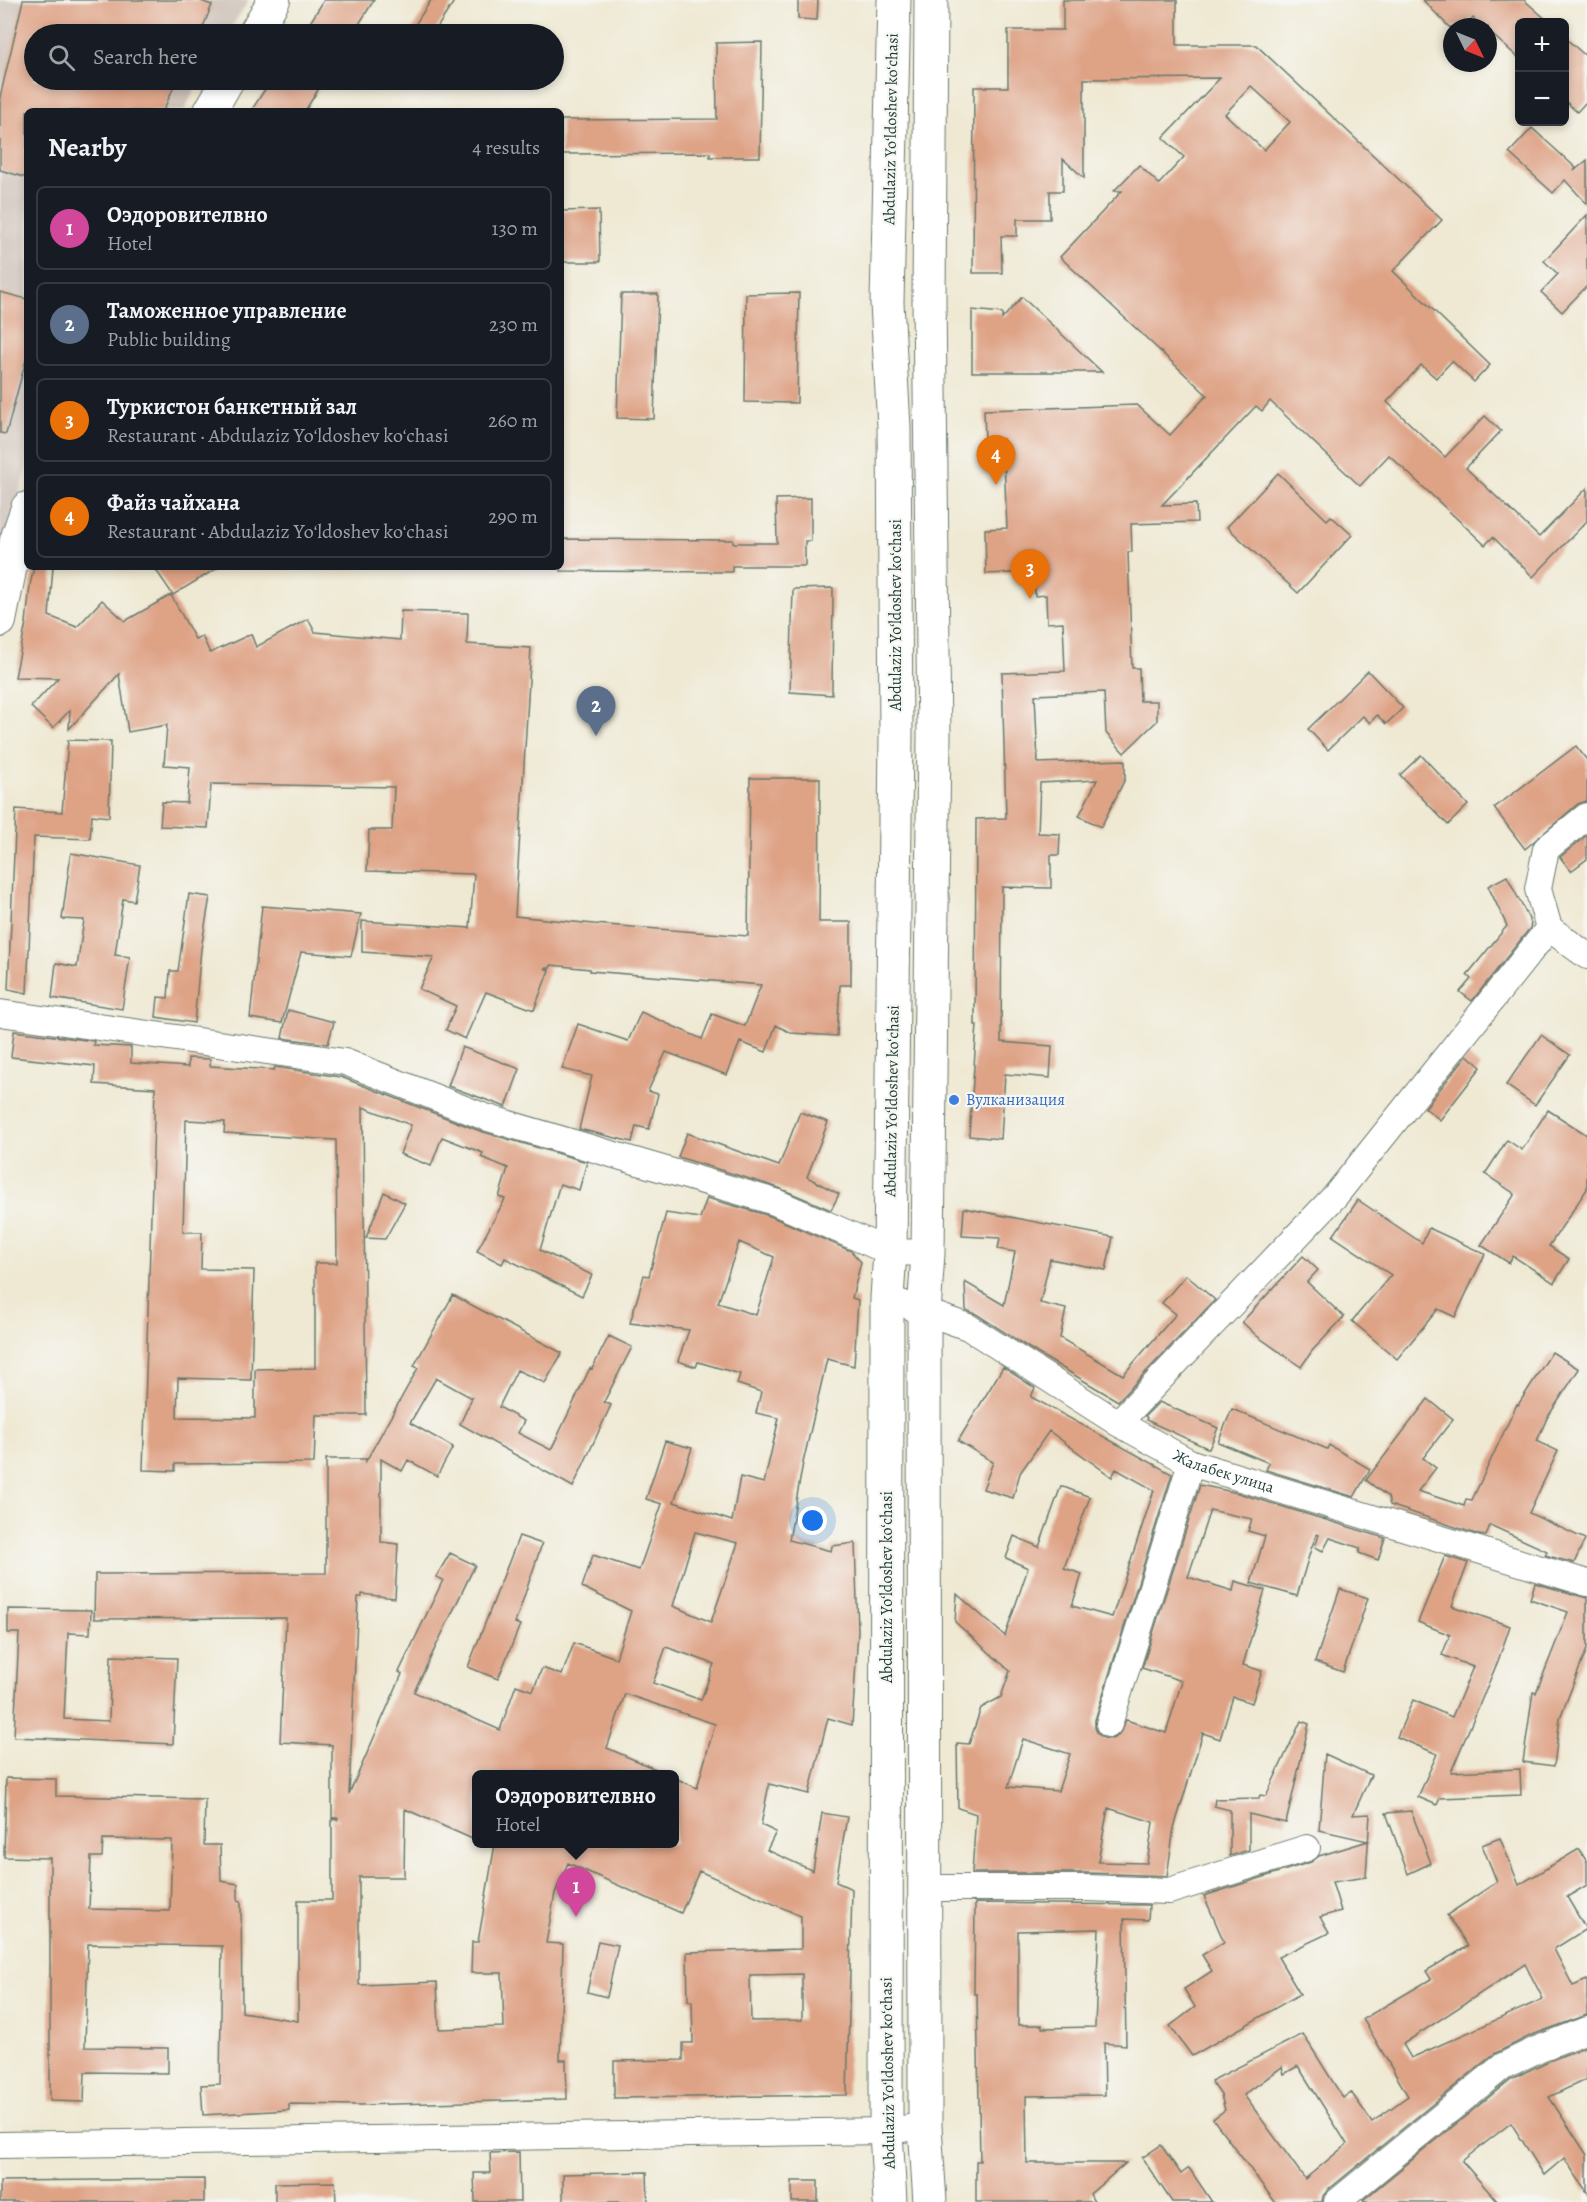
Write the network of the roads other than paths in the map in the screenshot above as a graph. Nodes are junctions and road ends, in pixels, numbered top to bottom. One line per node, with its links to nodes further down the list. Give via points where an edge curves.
1 (274, 0): 4 (street)
2 (894, 0): 13 (main road, Abdulaziz Yoʻldoshev koʻchasi, via 887,303 894,427 896,736)
3 (931, 0): 14 (main road, via 929,301 934,736)
4 (260, 24)
5 (222, 90): 6 (street)
6 (212, 108)
7 (24, 517): 8 (street)
8 (0, 621)
9 (1587, 816): 10 (street, via 1546,849 1538,889)
10 (1549, 928): 11 (street); 17 (street, via 1336,1195)
11 (1587, 956)
12 (0, 1012): 13 (street, via 345,1062 485,1117 775,1202)
13 (890, 1252): 14 (street); 15 (main road, Abdulaziz Yoʻldoshev koʻchasi)
14 (928, 1253): 16 (main road)
15 (887, 1298): 16 (street, Жалабек улица); 25 (main road, Abdulaziz Yoʻldoshev koʻchasi)
16 (924, 1312): 17 (street, Жалабек улица, via 968,1327); 22 (main road)
17 (1118, 1423): 18 (street, Жалабек улица)
18 (1191, 1463): 19 (street, Жалабек улица); 20 (street)
19 (1587, 1583)
20 (1109, 1724)
21 (1307, 1848): 22 (street, via 1169,1891)
22 (925, 1888): 24 (main road)
23 (1587, 2030): 29 (street, via 1503,2066)
24 (925, 2126): 25 (street); 28 (main road)
25 (886, 2132): 26 (street); 27 (main road, Abdulaziz Yoʻldoshev koʻchasi)
26 (0, 2145)
27 (890, 2202)
28 (930, 2202)
29 (1337, 2202)

